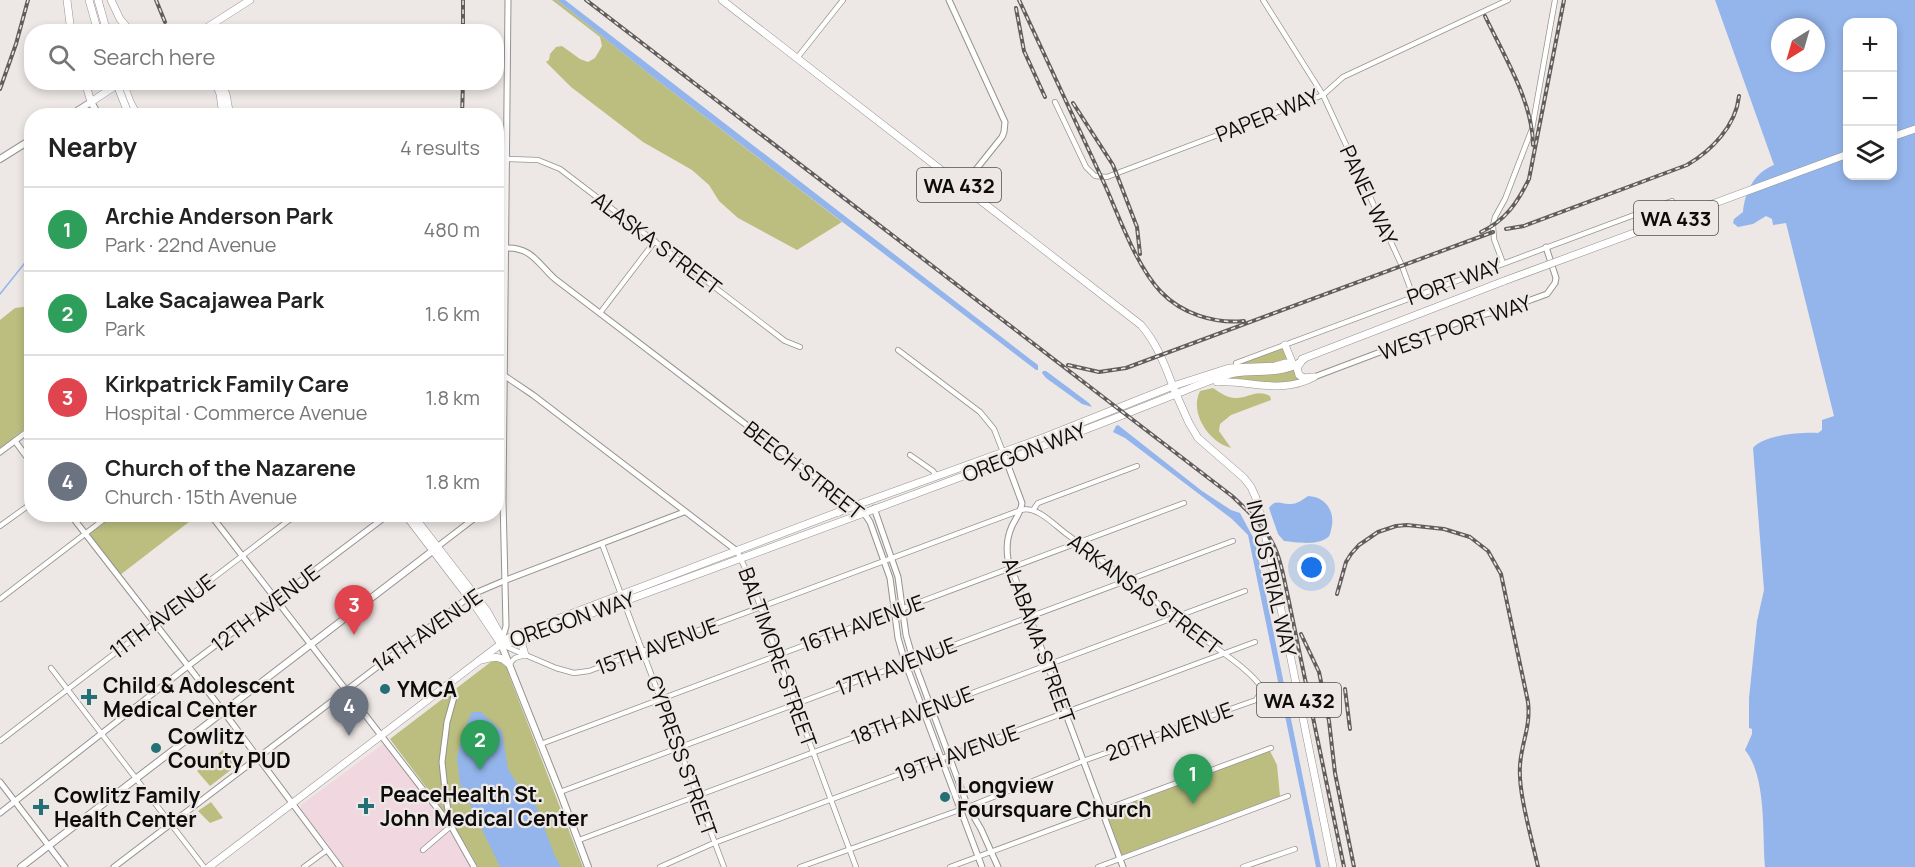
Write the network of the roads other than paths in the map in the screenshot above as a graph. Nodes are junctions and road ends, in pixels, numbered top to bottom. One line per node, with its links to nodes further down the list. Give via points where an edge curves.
1 (67, 0): 14 (main road)
2 (88, 0): 15 (main road)
3 (98, 0): 16 (main road)
4 (111, 0): 17 (main road)
5 (250, 0): 13 (main road)
6 (508, 0): 41 (street)
7 (722, 0): 20 (main road, WA 432)
8 (843, 0): 20 (street)
9 (949, 0): 42 (street, via 1005,126 1002,137)
10 (1263, 0): 27 (street, PANEL WAY)
11 (1508, 0): 27 (street, PAPER WAY, via 1343,77)
12 (1555, 0): 47 (street, via 1532,129 1495,217 1493,234)
13 (222, 17): 18 (main road); 19 (main road)
14 (70, 24)
15 (96, 24)
16 (105, 24)
17 (124, 24)
18 (208, 24)
19 (212, 24)
20 (797, 58): 42 (main road, WA 432)
21 (87, 90): 28 (main road)
22 (110, 90): 28 (main road)
23 (120, 90): 32 (main road, bridge)
24 (125, 90): 33 (main road)
25 (218, 90): 34 (main road)
26 (224, 90): 35 (main road)
27 (1323, 95): 29 (street, PAPER WAY, via 1101,178 1086,167); 50 (street, PANEL WAY)
28 (91, 102): 30 (main road); 31 (main road)
29 (1055, 102)
30 (82, 108)
31 (94, 108)
32 (130, 108)
33 (131, 108)
34 (221, 108)
35 (229, 108)
36 (1915, 129): 37 (main road)
37 (1897, 136)
38 (24, 144): 40 (main road)
39 (1843, 156): 55 (main road, OREGON WAY / WA 433, bridge, via 1504,281)
40 (0, 159)
41 (507, 159): 44 (street, ALASKA STREET, via 538,160 556,166); 46 (street)
42 (962, 187): 61 (main road, WA 432, via 1141,325 1158,348)
43 (1672, 201): 45 (street, PORT WAY)
44 (655, 241): 51 (street); 53 (street, ALASKA STREET, via 785,341)
45 (1546, 247): 48 (street, PORT WAY); 59 (street, WEST PORT WAY, via 1556,278 1547,294 1473,317)
46 (506, 248): 51 (street, BEECH STREET, via 528,252 555,279); 58 (street)
47 (1498, 251): 48 (street); 49 (street)
48 (1515, 258): 49 (street, PORT WAY)
49 (1503, 263): 50 (street, PORT WAY)
50 (1413, 296): 52 (street, PORT WAY)
51 (600, 313): 71 (street, BEECH STREET)
52 (1286, 345): 56 (main road); 57 (street, PORT WAY)
53 (800, 346)
54 (898, 350): 67 (street, via 980,412 994,429)
55 (1303, 361): 56 (main road, OREGON WAY / WA 433); 59 (main road, via 1297,370 1299,375); 60 (main road, OREGON WAY / WA 433, via 1266,373 1235,373)
56 (1292, 362): 61 (main road, OREGON WAY / WA 433, via 1229,368)
57 (1236, 363)
58 (506, 375): 68 (street); 78 (street, BALTIMORE STREET)
59 (1314, 377): 60 (main road, via 1284,387 1235,381)
60 (1206, 383): 61 (main road, OREGON WAY / WA 433)
61 (1175, 390): 67 (main road, OREGON WAY); 197 (main road, INDUSTRIAL WAY / WA 432, via 1198,438 1240,474 1256,498)
62 (24, 434): 63 (street)
63 (15, 441): 64 (street); 65 (street)
64 (0, 452)
65 (24, 453)
66 (910, 455): 70 (street)
67 (1004, 456): 70 (main road, OREGON WAY); 74 (main road, OREGON WAY); 76 (street, via 1020,496)
68 (504, 458)
69 (1137, 466): 77 (street, via 1038,503)
70 (937, 477): 73 (main road, OREGON WAY)
71 (841, 496): 73 (street, BEECH STREET); 79 (main road)
72 (1184, 503): 95 (street, 16TH AVENUE)
73 (854, 506): 79 (main road, OREGON WAY); 80 (street, BEECH STREET); 90 (main road)
74 (874, 508): 80 (main road, OREGON WAY); 91 (street, BEECH STREET)
75 (24, 509): 92 (street)
76 (1021, 510): 77 (street); 100 (street, 15TH AVENUE); 103 (street, ALABAMA STREET, via 1007,542)
77 (1033, 510): 95 (street, ARKANSAS STREET)
78 (684, 512): 96 (street, 14TH AVENUE); 98 (street, BALTIMORE STREET)
79 (839, 512): 98 (main road, OREGON WAY)
80 (862, 513): 90 (main road, OREGON WAY); 91 (street); 102 (street, BEECH STREET, via 870,522)
81 (76, 522): 93 (street)
82 (101, 522): 93 (street)
83 (216, 522): 99 (street)
84 (287, 522): 99 (street, 11TH AVENUE)
85 (378, 522): 110 (street, 12TH AVENUE)
86 (412, 522): 97 (main road)
87 (417, 522): 97 (main road)
88 (470, 522): 97 (street)
89 (504, 522): 105 (street)
90 (833, 524): 101 (main road, OREGON WAY)
91 (881, 525): 100 (street, BEECH STREET)
92 (0, 526)
93 (85, 534): 109 (street); 117 (street)
94 (1233, 541): 104 (street, 17TH AVENUE)
95 (1078, 543): 103 (street, 16TH AVENUE); 104 (street, ARKANSAS STREET)
96 (602, 544): 105 (street, 14TH AVENUE); 107 (street, CYPRESS STREET)
97 (435, 549): 108 (main road); 120 (main road)
98 (737, 551): 101 (street, BALTIMORE STREET); 107 (main road, OREGON WAY)
99 (243, 556): 110 (street); 117 (street, 11TH AVENUE)
100 (892, 557): 102 (street, 15TH AVENUE); 113 (street, BEECH STREET)
101 (741, 558): 111 (main road, OREGON WAY); 112 (street, BALTIMORE STREET)
102 (884, 560): 112 (street, 15TH AVENUE); 114 (street, BEECH STREET)
103 (1012, 568): 113 (street, 16TH AVENUE); 115 (street, ALABAMA STREET)
104 (1126, 579): 115 (street, 17TH AVENUE); 116 (street, ARKANSAS STREET)
105 (506, 580): 108 (street, 14TH AVENUE); 121 (street, via 506,626)
106 (1245, 591): 116 (street, 18TH AVENUE)
107 (621, 594): 111 (street, CYPRESS STREET); 121 (main road, OREGON WAY)
108 (471, 596): 121 (main road, via 493,621); 136 (street, 14TH AVENUE)
109 (0, 599)
110 (276, 600): 120 (street); 131 (street, 12TH AVENUE)
111 (625, 602): 118 (main road, OREGON WAY); 122 (street, CYPRESS STREET)
112 (761, 607): 122 (street, 15TH AVENUE); 125 (street, BALTIMORE STREET)
113 (902, 608): 114 (street, 16TH AVENUE); 126 (street, BEECH STREET)
114 (894, 611): 125 (street, 16TH AVENUE); 128 (street, BEECH STREET)
115 (1029, 616): 126 (street, 17TH AVENUE); 130 (street, ALABAMA STREET)
116 (1175, 617): 123 (street, ARKANSAS STREET); 130 (street, 18TH AVENUE)
117 (154, 623): 131 (street); 134 (street, 11TH AVENUE)
118 (524, 638): 121 (main road, OREGON WAY); 124 (main road)
119 (1255, 642): 123 (street, 19TH AVENUE)
120 (311, 644): 136 (street); 140 (main road)
121 (501, 644): 124 (street, 15TH AVENUE); 127 (main road); 129 (main road)
122 (643, 651): 124 (street, 15TH AVENUE, via 574,673); 137 (street, CYPRESS STREET)
123 (1222, 653): 135 (street, ARKANSAS STREET); 142 (street, 19TH AVENUE)
124 (525, 655): 129 (street)
125 (777, 655): 137 (street, 16TH AVENUE); 138 (street, BALTIMORE STREET)
126 (913, 659): 128 (street, 17TH AVENUE); 139 (street, BEECH STREET)
127 (479, 661): 129 (main road, via 497,657); 133 (main road)
128 (905, 662): 138 (street, 17TH AVENUE); 141 (street, BEECH STREET)
129 (509, 664): 146 (main road)
130 (1047, 665): 139 (street, 18TH AVENUE); 142 (street, ALABAMA STREET)
131 (188, 666): 140 (street); 143 (street, 12TH AVENUE)
132 (51, 668): 134 (street)
133 (449, 684): 144 (main road); 167 (street, via 454,697 442,762)
134 (67, 689): 143 (street); 145 (street, 11TH AVENUE)
135 (1263, 689): 153 (street, 20TH AVENUE, via 1256,700)
136 (345, 690): 144 (street); 151 (street, 14TH AVENUE)
137 (661, 699): 146 (street, 16TH AVENUE); 147 (street, CYPRESS STREET)
138 (796, 703): 147 (street, 17TH AVENUE); 149 (street, BALTIMORE STREET)
139 (931, 708): 141 (street, 18TH AVENUE); 150 (street, BEECH STREET)
140 (223, 711): 151 (street); 154 (main road)
141 (923, 711): 149 (street, 18TH AVENUE); 152 (street, BEECH STREET)
142 (1065, 713): 150 (street, 19TH AVENUE); 153 (street, ALABAMA STREET)
143 (102, 735): 154 (street); 160 (street, 12TH AVENUE)
144 (382, 737): 161 (main road); 167 (street)
145 (0, 741)
146 (541, 744): 156 (main road)
147 (679, 747): 156 (street, 17TH AVENUE); 157 (street, CYPRESS STREET)
148 (1271, 748): 164 (street)
149 (814, 753): 157 (street, 18TH AVENUE); 159 (street, BALTIMORE STREET)
150 (949, 755): 152 (street, 19TH AVENUE); 162 (street, BEECH STREET)
151 (257, 757): 161 (street); 166 (street, 14TH AVENUE)
152 (941, 758): 159 (street, 19TH AVENUE); 163 (street, BEECH STREET)
153 (1083, 761): 162 (street, 20TH AVENUE); 164 (street, ALABAMA STREET)
154 (136, 780): 166 (street); 170 (main road)
155 (0, 783): 160 (street)
156 (560, 792): 168 (main road)
157 (697, 796): 168 (street, 18TH AVENUE); 169 (street, CYPRESS STREET)
158 (1288, 796): 177 (street)
159 (831, 800): 169 (street, 19TH AVENUE); 171 (street, BALTIMORE STREET)
160 (15, 802): 165 (street, 12TH AVENUE); 170 (street)
161 (291, 803): 173 (street); 182 (main road)
162 (968, 807): 163 (street, 20TH AVENUE); 175 (street, BEECH STREET)
163 (960, 810): 171 (street, 20TH AVENUE); 176 (street, BEECH STREET)
164 (1102, 812): 175 (street); 177 (street, ALABAMA STREET)
165 (0, 813)
166 (170, 824): 180 (street, 14TH AVENUE); 181 (street)
167 (451, 826): 174 (street); 185 (street)
168 (579, 840): 186 (main road)
169 (714, 843): 187 (street, 19TH AVENUE); 188 (street, CYPRESS STREET)
170 (49, 846): 178 (main road); 179 (street)
171 (849, 848): 189 (street, 20TH AVENUE); 190 (street, BALTIMORE STREET)
172 (1295, 849): 196 (street)
173 (327, 850): 183 (street); 184 (street)
174 (423, 850)
175 (992, 851): 176 (street); 193 (street, BEECH STREET)
176 (978, 857): 191 (street); 192 (street, BEECH STREET)
177 (1119, 859): 194 (street); 195 (street, ALABAMA STREET)
178 (21, 867)
179 (65, 867)
180 (114, 867)
181 (204, 867)
182 (209, 867)
183 (304, 867)
184 (340, 867)
185 (474, 867)
186 (588, 867)
187 (660, 867)
188 (724, 867)
189 (800, 867)
190 (856, 867)
191 (950, 867)
192 (982, 867)
193 (998, 867)
194 (1098, 867)
195 (1123, 867)
196 (1243, 867)
197 (1333, 867)

